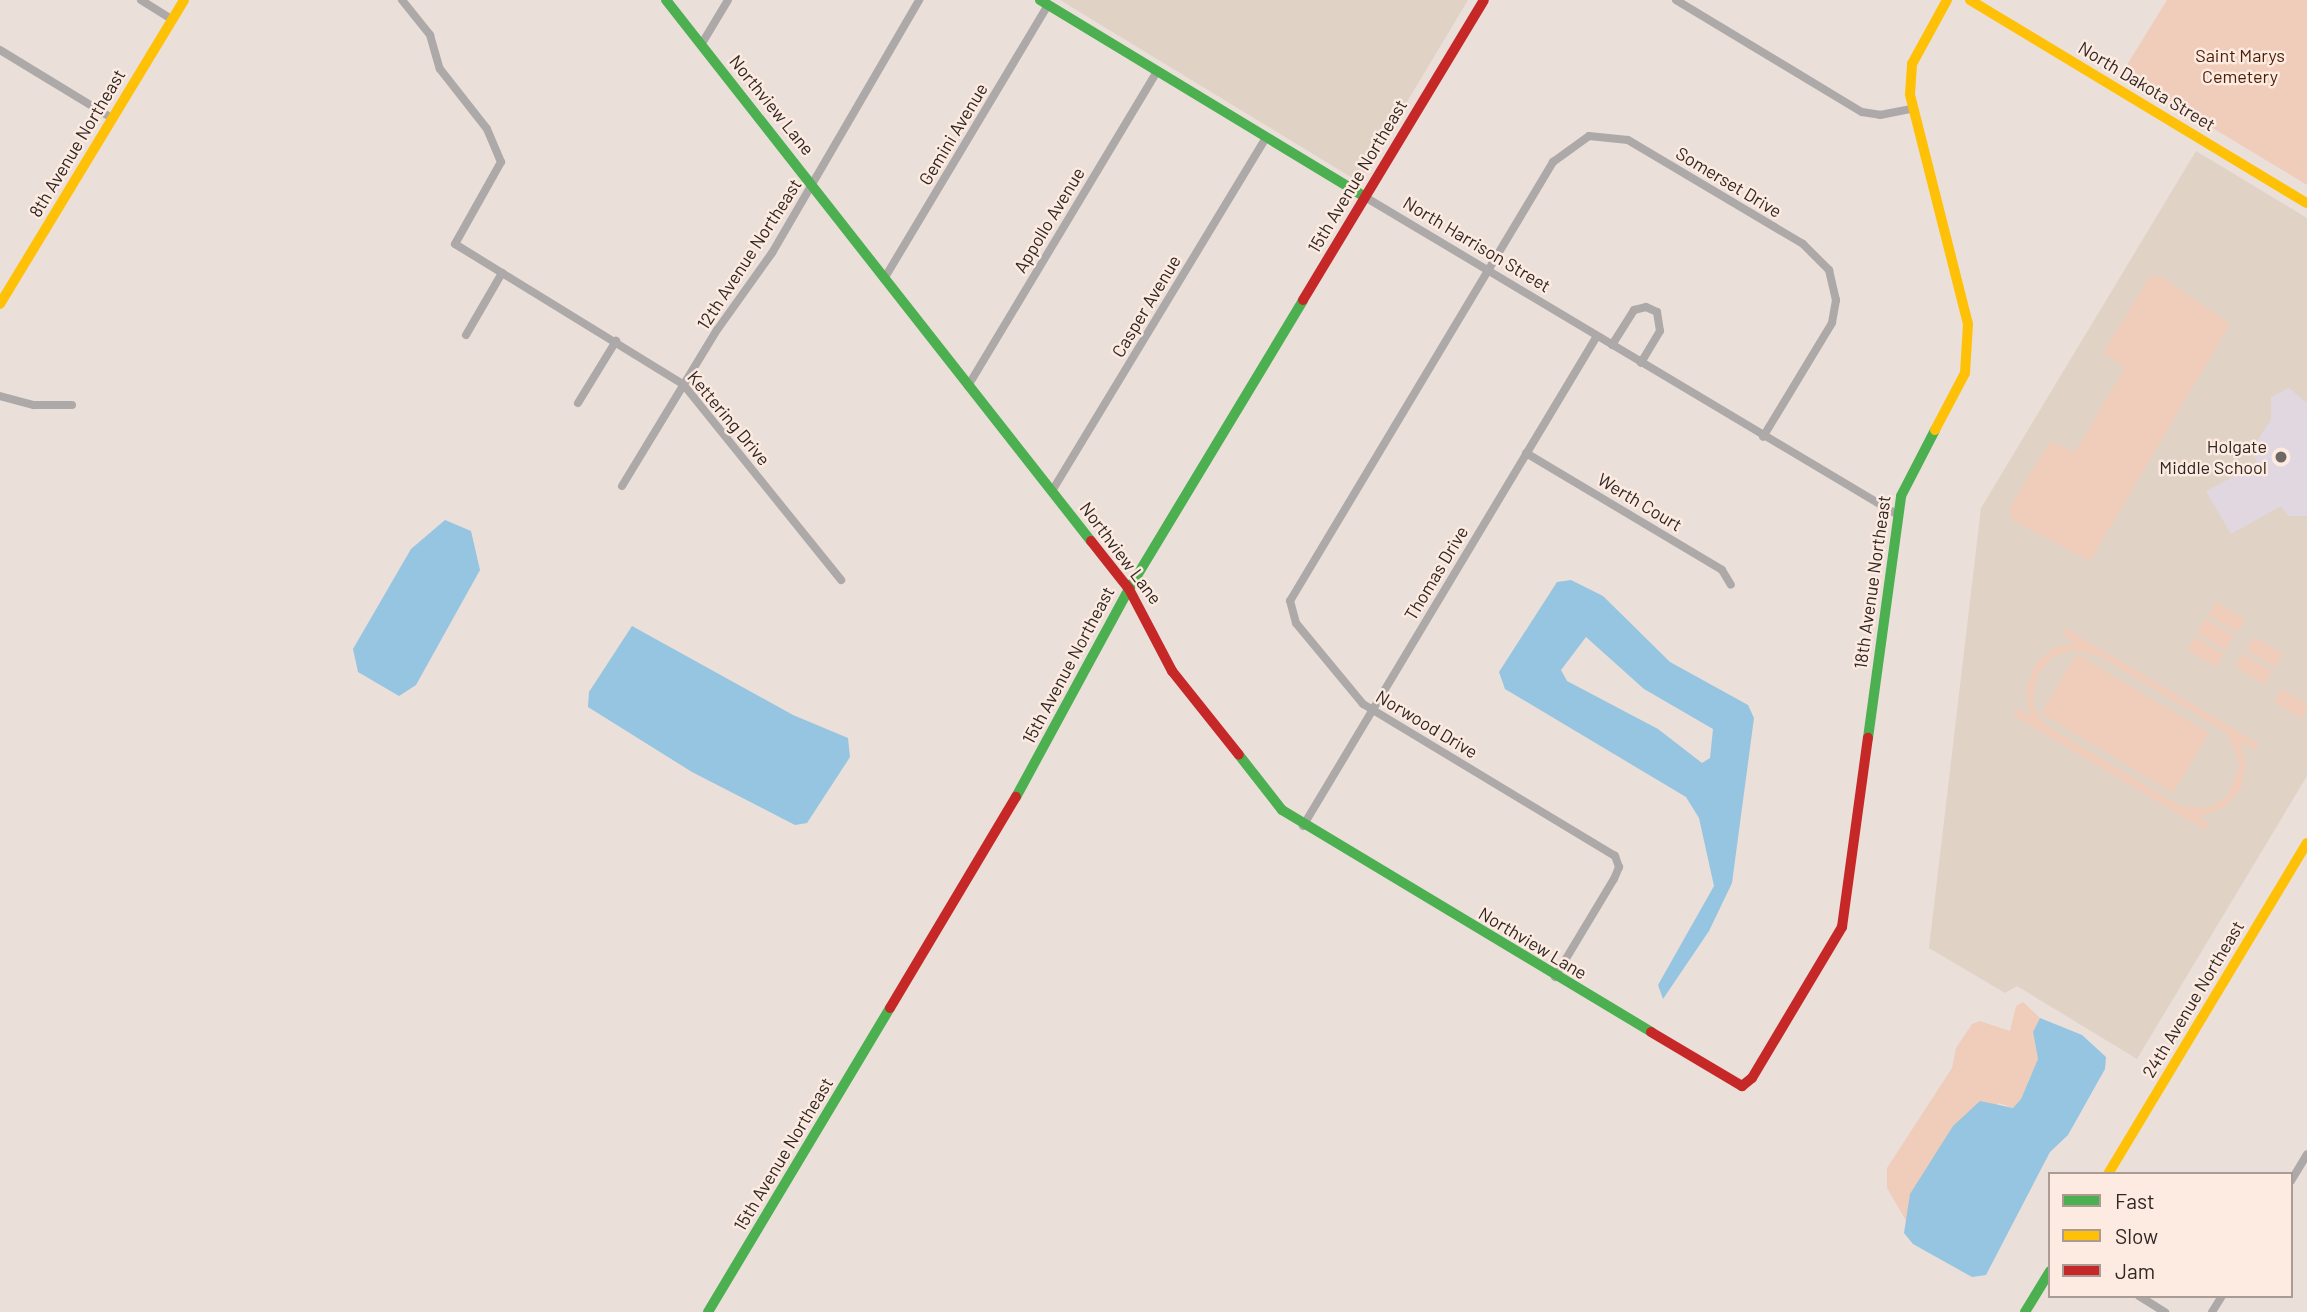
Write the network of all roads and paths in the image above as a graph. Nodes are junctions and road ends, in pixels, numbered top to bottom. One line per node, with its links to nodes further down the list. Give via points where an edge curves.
1 (141, 0): 12 (street)
2 (184, 0): 12 (street, 8th Avenue Northeast)
3 (402, 0): 23 (street, Kettering Drive, via 430,35 440,69 487,130 501,162 455,244)
4 (666, 0): 13 (street, Northview Lane)
5 (728, 0): 13 (street)
6 (919, 0): 19 (street, 12th Avenue Northeast)
7 (1483, 0): 20 (street, 15th Avenue Northeast)
8 (1676, 0): 16 (street, via 1862,112 1880,115)
9 (1947, 0): 16 (street, 18th Avenue Northeast, via 1913,64)
10 (1970, 0): 21 (street, North Dakota Street)
11 (1044, 2): 15 (street, North Harrison Street); 24 (street, Gemini Avenue)
12 (172, 19): 17 (street, 8th Avenue Northeast)
13 (701, 45): 19 (street, Northview Lane)
14 (0, 50): 17 (street)
15 (1157, 71): 18 (street, North Harrison Street); 32 (street, Appollo Avenue)
16 (1911, 109): 40 (street, 18th Avenue Northeast, via 1969,349 1961,384 1904,486)
17 (112, 118): 25 (street, 8th Avenue Northeast)
18 (1266, 137): 20 (street, North Harrison Street); 39 (street, Casper Avenue)
19 (814, 184): 24 (street, Northview Lane); 31 (street, 12th Avenue Northeast)
20 (1366, 197): 22 (street, North Harrison Street); 43 (street, 15th Avenue Northeast)
21 (2307, 203)
22 (1487, 270): 27 (street, North Harrison Street); 36 (street, Somerset Drive, via 1553,162 1565,149 1598,134 1628,140 1803,244 1829,270 1835,311); 44 (street, Norwood Drive, via 1290,601 1296,623)
23 (502, 272): 26 (street); 28 (street, Kettering Drive)
24 (884, 279): 32 (street, Northview Lane)
25 (0, 304)
26 (466, 335)
27 (1597, 336): 29 (street, North Harrison Street); 37 (street, Thomas Drive)
28 (616, 341): 31 (street, Kettering Drive); 34 (street)
29 (1612, 345): 30 (street, North Harrison Street); 30 (street, via 1634,310 1646,307 1657,312 1660,331)
30 (1641, 362): 36 (street, North Harrison Street)
31 (683, 384): 38 (street, 12th Avenue Northeast); 41 (street, Kettering Drive)
32 (968, 386): 39 (street, Northview Lane)
33 (0, 396): 35 (street, via 34,405)
34 (578, 403)
35 (72, 405)
36 (1763, 437): 40 (street, North Harrison Street)
37 (1526, 453): 42 (street, Werth Court, via 1722,570); 44 (street, Thomas Drive)
38 (622, 486)
39 (1052, 491): 43 (street, Northview Lane)
40 (1898, 515): 48 (street, 18th Avenue Northeast, via 1842,927 1752,1078)
41 (841, 580)
42 (1731, 585)
43 (1129, 589): 45 (street, Northview Lane, via 1172,671 1282,810); 54 (street, 15th Avenue Northeast, via 1044,750)
44 (1372, 710): 45 (street, Thomas Drive); 47 (street, Norwood Drive, via 1615,856 1619,867 1614,879)
45 (1303, 827): 47 (street, Northview Lane)
46 (2307, 843): 50 (street, 24th Avenue Northeast)
47 (1555, 977): 48 (street, Northview Lane)
48 (1742, 1086)
49 (2307, 1154): 51 (street)
50 (2109, 1172)
51 (2293, 1178)
52 (2048, 1274): 55 (street)
53 (2142, 1298): 56 (street)
54 (708, 1312)
55 (2025, 1312)
56 (2165, 1312)

